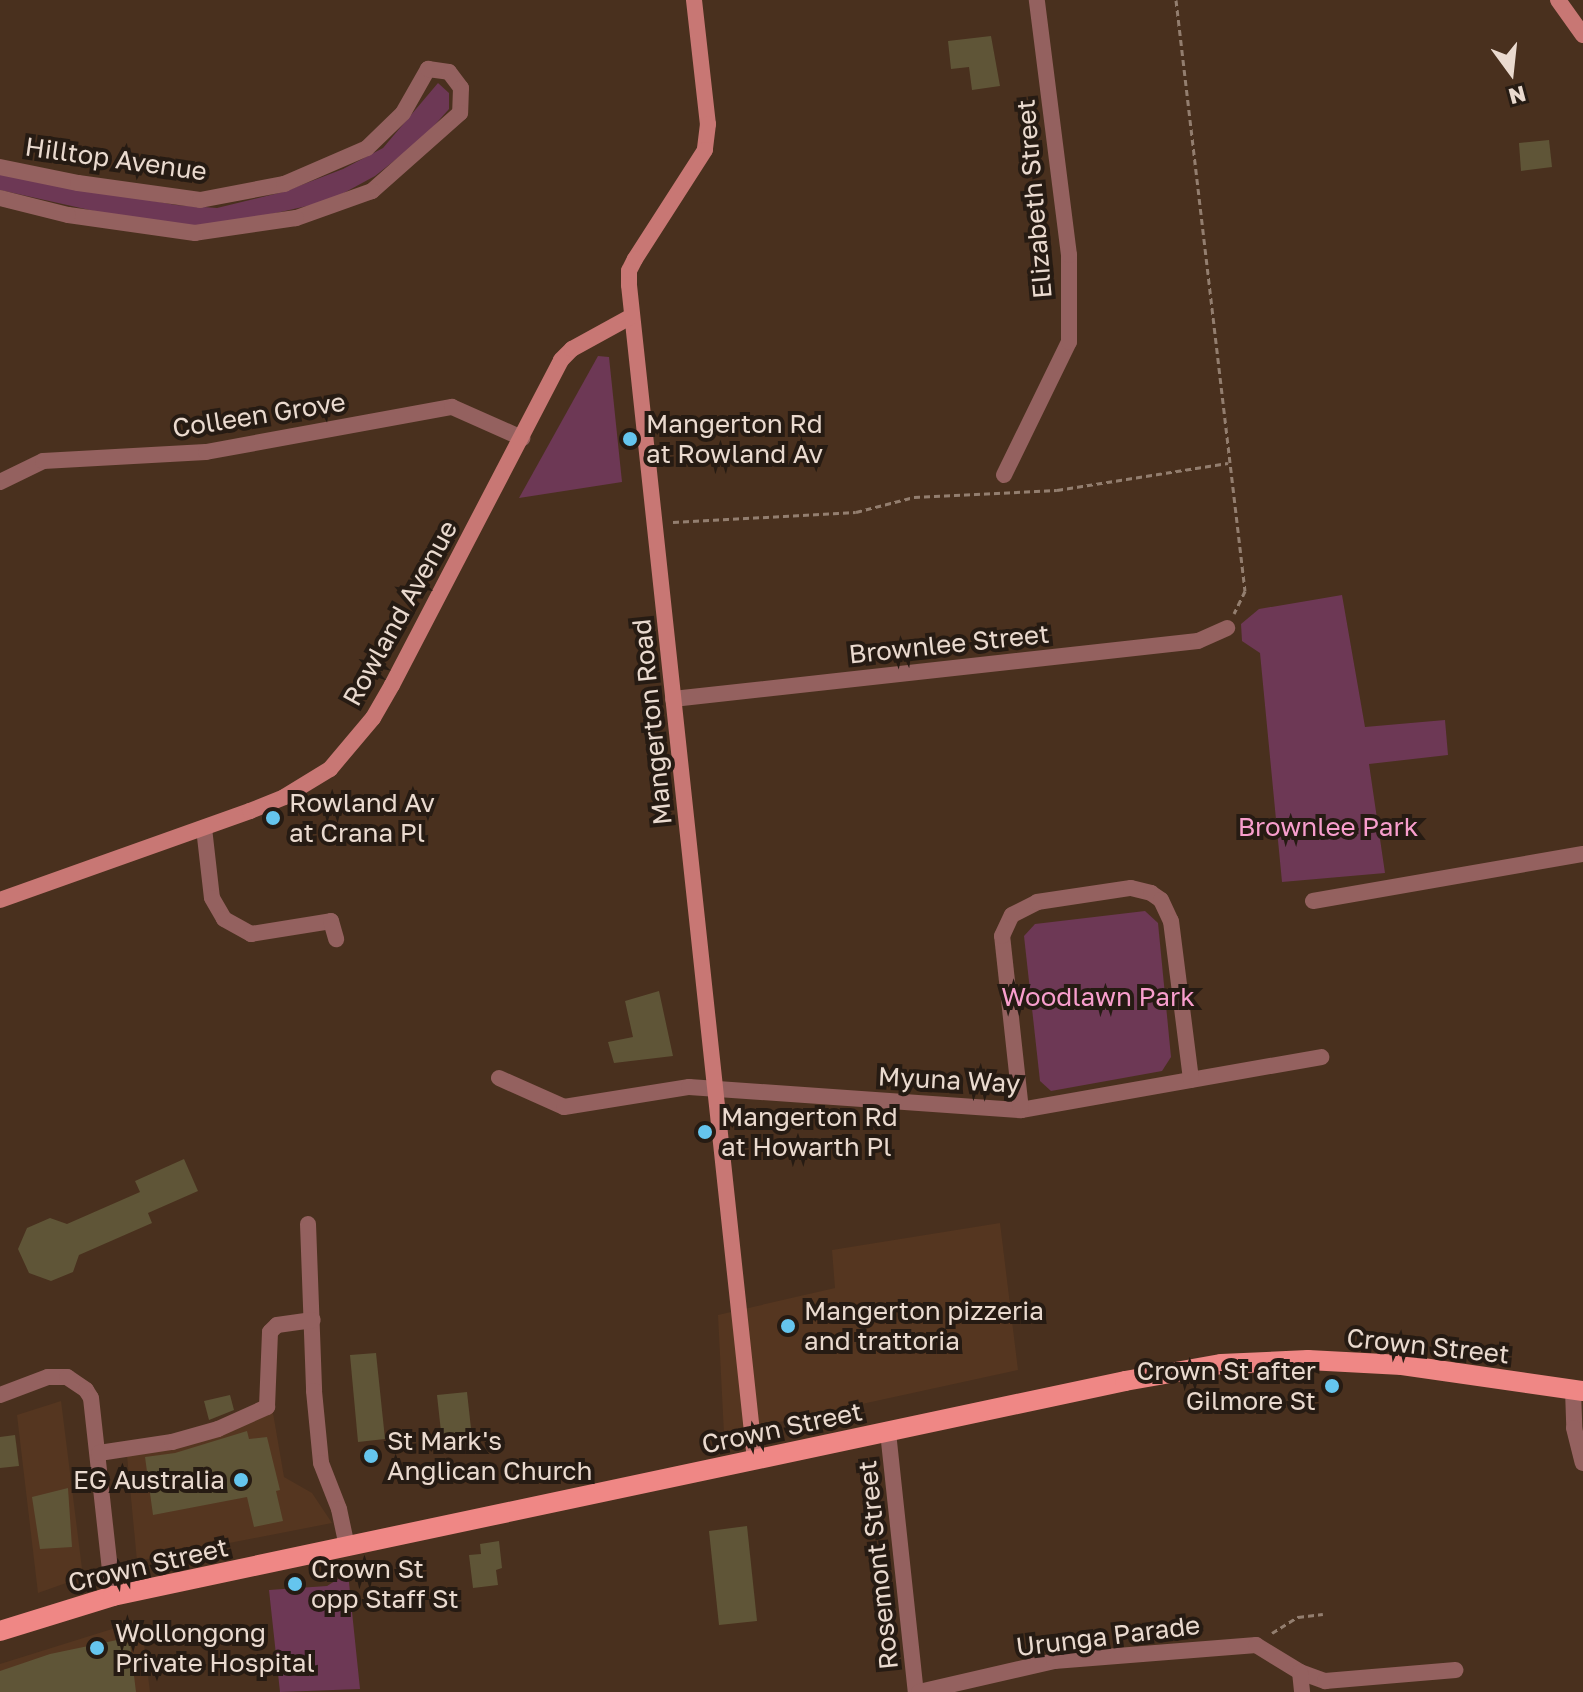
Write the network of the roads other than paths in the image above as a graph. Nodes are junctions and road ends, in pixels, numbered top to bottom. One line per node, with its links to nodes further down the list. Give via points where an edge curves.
1 (694, 0): 7 (street, Mangerton Road, via 708,124 705,150 629,271)
2 (1037, 0): 9 (street, Elizabeth Street, via 1069,255 1069,342)
3 (1558, 0): 4 (street)
4 (1583, 35)
5 (0, 167): 6 (street, Hilltop Avenue, via 200,200 284,184 367,148 403,113 428,69 449,72 461,88 460,113 372,191 296,218 195,233 68,215)
6 (0, 198)
7 (632, 316): 8 (street, Rowland Avenue, via 561,360); 12 (street, Mangerton Road)
8 (522, 438): 10 (street, Colleen Grove, via 452,407 206,452 43,461); 13 (street, Rowland Avenue, via 392,685 347,751 307,785)
9 (1004, 475)
10 (0, 482)
11 (1227, 628): 12 (street, Brownlee Street, via 1198,641)
12 (673, 699): 21 (street, Mangerton Road)
13 (204, 828): 15 (street, Rowland Avenue); 17 (street, via 212,898 224,919 251,934 331,921)
14 (1583, 854): 16 (street)
15 (0, 900)
16 (1313, 901)
17 (336, 939)
18 (1321, 1057): 20 (street, Myuna Way)
19 (499, 1078): 21 (street, Myuna Way, via 564,1107 689,1087)
20 (1191, 1080): 22 (street, Myuna Way); 22 (street, via 1171,921 1161,900 1131,888 1037,902 1012,915 1002,936)
21 (714, 1089): 22 (street, Myuna Way); 29 (street, Mangerton Road)
22 (1021, 1110)
23 (308, 1224): 24 (street)
24 (313, 1320): 28 (street, via 277,1325 270,1332 267,1407 172,1442); 31 (street, via 321,1463)
25 (1578, 1390): 27 (main road, Crown Street, via 1402,1365 1308,1360 1221,1364); 30 (street, via 1574,1428)
26 (0, 1395): 28 (street, via 48,1377 78,1382 91,1398)
27 (888, 1432): 29 (main road, Crown Street); 36 (street, Rosemont Street)
28 (99, 1453): 32 (street)
29 (755, 1460): 31 (main road, Crown Street)
30 (1583, 1463)
31 (347, 1547): 32 (main road, Crown Street)
32 (113, 1596): 33 (main road, Crown Street)
33 (0, 1631)
34 (1456, 1670): 35 (street, via 1325,1681)
35 (1300, 1672): 36 (street, Urunga Parade, via 1256,1645 1054,1661); 37 (street)
36 (918, 1692)
37 (1302, 1692)

